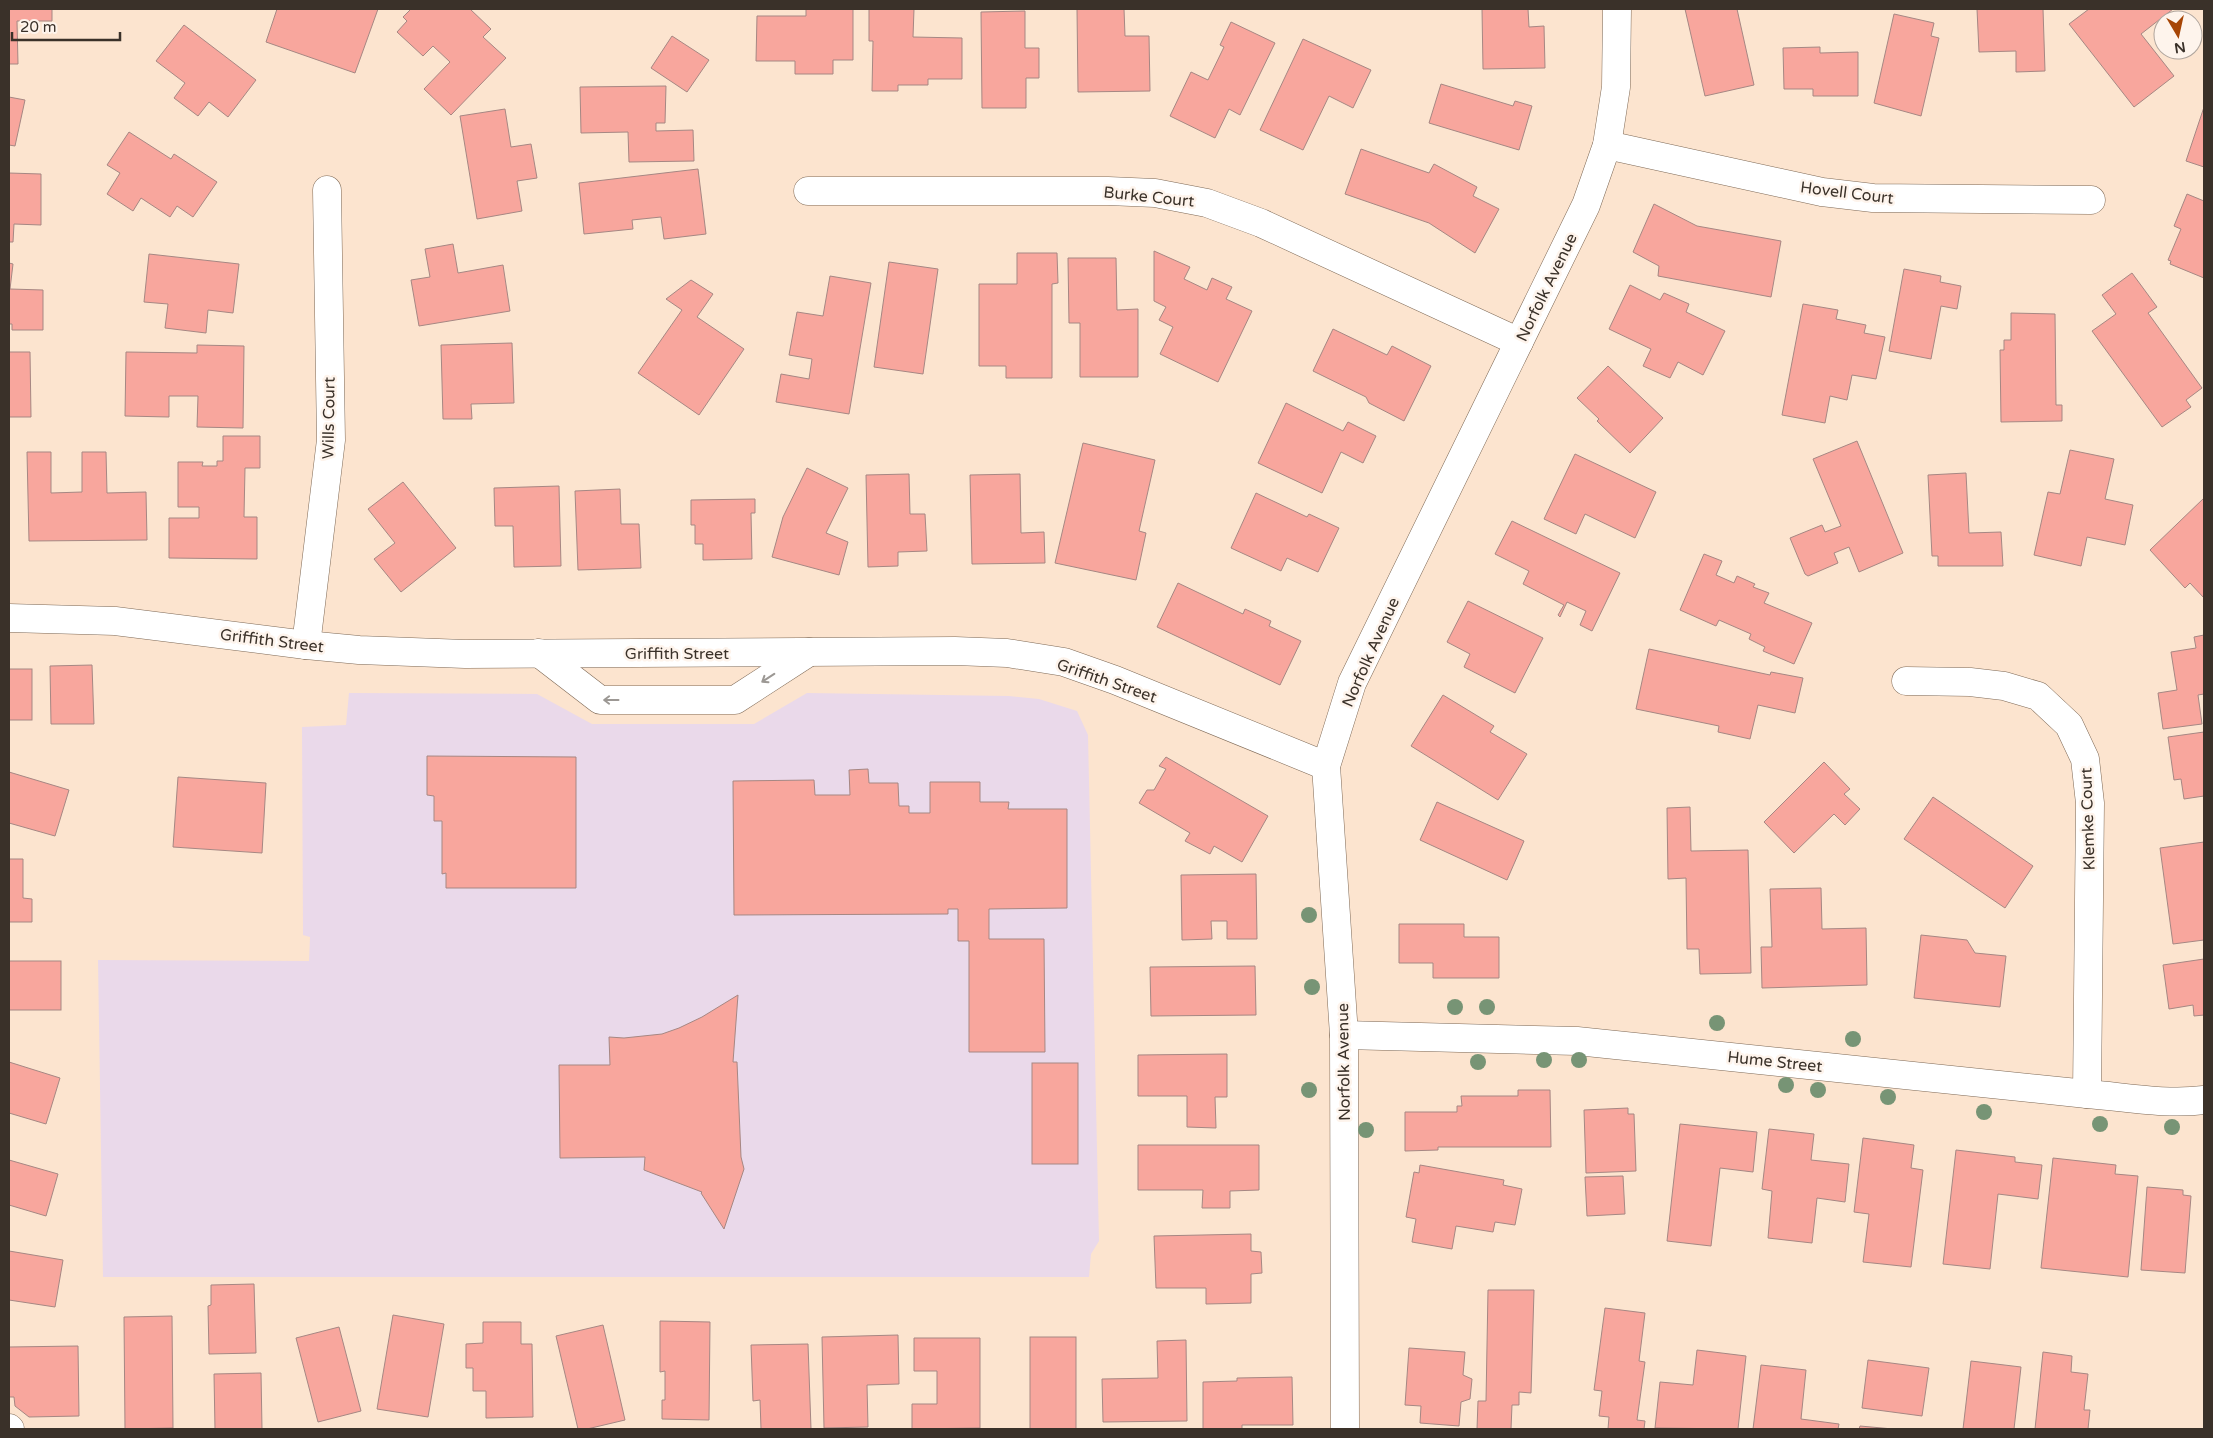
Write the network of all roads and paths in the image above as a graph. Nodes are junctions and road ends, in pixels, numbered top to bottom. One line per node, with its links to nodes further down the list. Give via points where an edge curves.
1 (1617, 9): 2 (street, Norfolk Avenue, via 1616,87)
2 (1607, 145): 5 (street, Hovell Court, via 1822,192 1873,198); 6 (street, Norfolk Avenue, via 1586,205)
3 (327, 190): 8 (street, Wills Court, via 330,440)
4 (808, 191): 6 (street, Burke Court, via 1108,191 1156,193 1207,203 1261,223)
5 (2091, 200)
6 (1519, 342): 12 (street, Norfolk Avenue, via 1352,683)
7 (9, 618): 8 (street, Griffith Street, via 115,621)
8 (306, 645): 10 (street, Griffith Street, via 446,653)
9 (809, 652): 10 (street, Griffith Street); 10 (street, one-way to 10, via 735,700 600,700); 12 (street, Griffith Street, via 990,653 1064,662)
10 (539, 653)
11 (1906, 681): 14 (street, Klemke Court, via 1970,682 2004,686 2038,696 2069,725 2085,759 2090,803)
12 (1326, 766): 13 (street, Norfolk Avenue)
13 (1344, 1034): 14 (street, Hume Street, via 1577,1041); 16 (street, Norfolk Avenue)
14 (2087, 1094): 15 (street, Hume Street, via 2152,1100)
15 (2204, 1100)
16 (1345, 1429)

